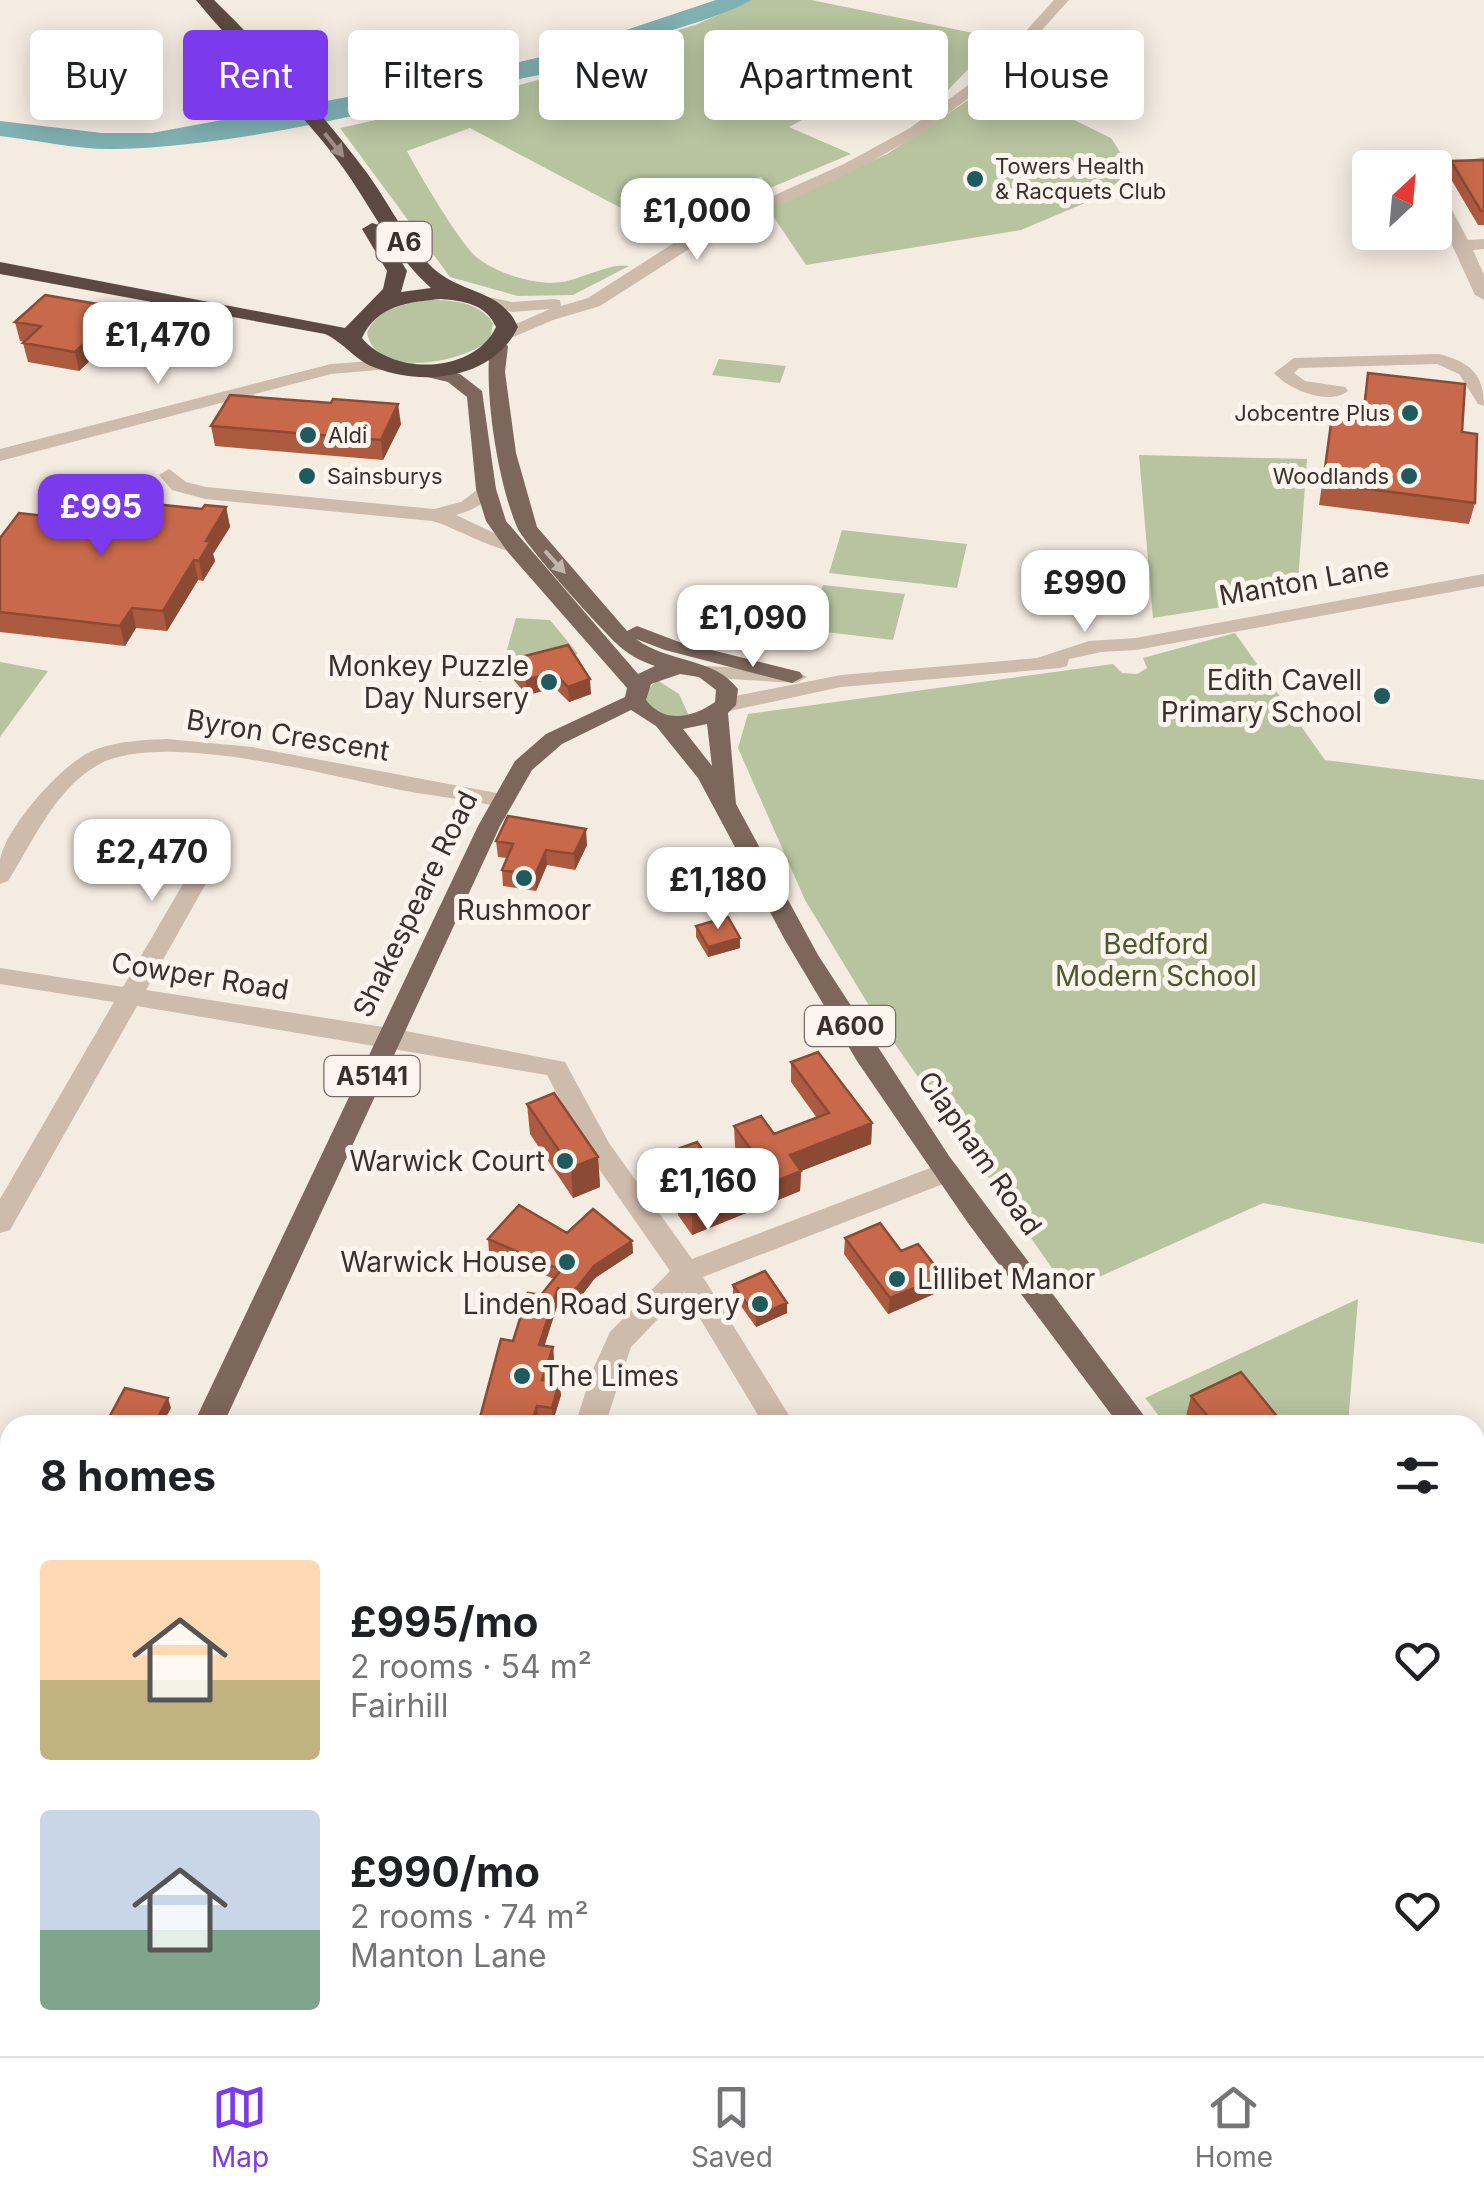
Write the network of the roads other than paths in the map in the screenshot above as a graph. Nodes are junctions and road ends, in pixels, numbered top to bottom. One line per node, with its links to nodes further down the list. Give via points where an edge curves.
1 (182, 0): 4 (highway, A6)
2 (204, 0): 4 (highway, A6)
3 (1062, 0): 11 (street, via 999,69 915,131 704,233)
4 (214, 21): 12 (highway, A6, one-way to 12, via 294,96 363,180 422,272); 16 (highway, A6, via 341,180 397,270 393,288)
5 (1484, 162): 6 (street)
6 (1452, 166)
7 (1452, 225): 9 (street)
8 (1484, 244): 9 (street)
9 (1463, 245): 13 (street)
10 (0, 268): 15 (highway)
11 (625, 280): 14 (street, via 560,303 512,307); 17 (street, via 594,302)
12 (456, 294): 14 (highway); 16 (highway, via 423,294)
13 (1484, 294)
14 (483, 301): 17 (highway, via 505,320)
15 (211, 308): 16 (highway, via 316,316); 18 (highway, via 331,330)
16 (374, 308): 18 (highway, via 357,320)
17 (502, 340): 21 (highway, via 467,364); 24 (main road, via 496,372)
18 (352, 342): 19 (highway); 20 (street)
19 (384, 366): 20 (street); 21 (highway)
20 (331, 369): 25 (street)
21 (422, 370): 27 (main road, A600, via 454,378 476,396)
22 (1339, 391): 23 (street, via 1300,386 1283,373 1294,363 1439,359 1466,370)
23 (1484, 400)
24 (507, 453): 27 (main road, via 498,468 499,498); 32 (main road, one-way to 32, via 527,528)
25 (0, 455)
26 (169, 474): 28 (street, via 179,486 205,492)
27 (488, 498): 28 (street); 29 (street, via 469,520); 30 (main road, A600)
28 (433, 515): 29 (street)
29 (454, 520): 30 (street)
30 (514, 548): 37 (main road, A600)
31 (1484, 580): 36 (street, Manton Lane, via 1136,644 1120,655 1073,664)
32 (598, 609): 33 (main road, via 636,650); 35 (main road, via 661,643)
33 (680, 668): 34 (main road); 37 (main road, via 652,673)
34 (706, 672): 35 (street, Manton Lane); 38 (main road, A600, via 727,689)
35 (792, 676): 36 (street, Manton Lane)
36 (841, 680): 38 (street, Manton Lane)
37 (636, 693): 39 (main road, Shakespeare Road / A5141); 40 (main road, A600)
38 (721, 708): 40 (main road, via 696,722); 42 (main road, Clapham Road / A600)
39 (596, 719): 40 (main road, Shakespeare Road / A5141); 41 (main road, Shakespeare Road / A5141, via 554,740 523,766)
40 (657, 719): 42 (main road, Clapham Road / A600, via 686,744)
41 (504, 801): 44 (street, Byron Crescent, via 260,757 130,748 100,754 74,773); 47 (main road, Shakespeare Road / A5141)
42 (727, 806): 48 (main road, Clapham Road / A600, via 833,1002)
43 (220, 839): 46 (street)
44 (0, 876)
45 (0, 976): 46 (street, Cowper Road)
46 (130, 995): 47 (street, Cowper Road); 49 (street)
47 (390, 1037): 50 (street, Cowper Road, via 556,1068 599,1149); 51 (main road, Shakespeare Road / A5141)
48 (947, 1172): 50 (street); 54 (main road, Clapham Road / A600)
49 (0, 1223)
50 (686, 1272): 52 (street, via 620,1340); 53 (street, Cowper Road)
51 (213, 1415)
52 (593, 1415)
53 (774, 1415)
54 (1129, 1415)

